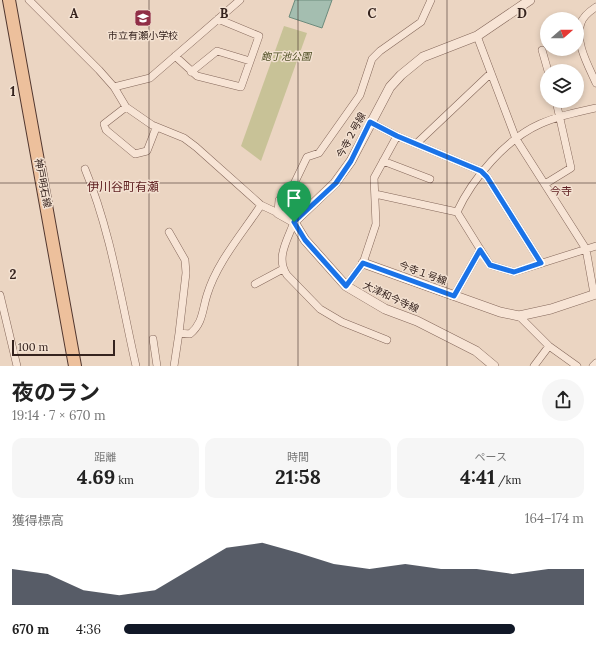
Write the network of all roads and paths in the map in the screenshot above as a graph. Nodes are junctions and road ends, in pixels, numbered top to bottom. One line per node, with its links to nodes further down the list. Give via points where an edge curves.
1 (9, 0): 55 (main road, 神戸明石線)
2 (29, 0): 16 (street)
3 (240, 0): 8 (street)
4 (430, 0): 34 (street, via 421,22 372,59 360,95 319,153 306,157 294,186 279,200)
5 (530, 0): 9 (street, 今寺２号線)
6 (596, 7): 7 (street)
7 (584, 18)
8 (218, 20): 11 (street); 12 (street, via 259,36)
9 (477, 36): 14 (street); 21 (street, 今寺２号線, via 423,57 412,65 390,87)
10 (584, 48): 15 (street)
11 (176, 56): 13 (street); 16 (street, via 150,78)
12 (250, 61): 13 (street, via 217,51); 13 (street, via 241,87 196,76)
13 (191, 72)
14 (491, 73): 24 (street); 25 (street)
15 (596, 83)
16 (114, 87): 17 (street)
17 (126, 107): 22 (street); 22 (street, via 104,124 106,130 136,154 147,151)
18 (558, 108): 20 (street)
19 (596, 108): 20 (street)
20 (560, 116): 24 (street, via 538,124); 30 (street, via 571,168)
21 (370, 122): 23 (street); 35 (street, 今寺２号線, via 351,161 336,183)
22 (156, 128): 32 (street, via 184,138)
23 (397, 136): 25 (street); 26 (street)
24 (516, 139): 28 (street); 30 (street)
25 (416, 144): 28 (street)
26 (383, 161): 29 (street); 31 (street, via 374,178)
27 (85, 169): 56 (street, via 106,233)
28 (481, 171): 33 (street); 41 (street)
29 (430, 179)
30 (544, 184): 38 (street)
31 (375, 194): 33 (street); 40 (street, via 376,224)
32 (261, 205): 34 (street); 49 (street, via 212,282 198,327 190,334)
33 (457, 212): 39 (street)
34 (278, 213): 35 (street, 大津和今寺線)
35 (294, 222): 42 (street, via 281,256); 44 (street, 大津和今寺線, via 305,240)
36 (169, 232): 49 (street, via 185,260 186,273)
37 (596, 246): 38 (street)
38 (586, 249): 41 (street); 45 (street)
39 (480, 250): 41 (street, via 490,265 514,272); 47 (street)
40 (363, 263): 44 (street); 47 (street, 今寺１号線)
41 (541, 263)
42 (283, 269): 43 (street); 51 (street, via 320,309 342,322)
43 (255, 284)
44 (346, 286): 59 (street, 大津和今寺線, via 385,309 417,321 476,351)
45 (595, 294): 48 (street, 今寺１号線, via 551,309)
46 (0, 295): 54 (street)
47 (454, 296): 48 (street, 今寺１号線)
48 (520, 316): 52 (street)
49 (179, 333): 58 (street)
50 (153, 339): 57 (street)
51 (387, 340)
52 (549, 346): 60 (street); 61 (street)
53 (596, 363): 62 (street)
54 (17, 366)
55 (75, 366)
56 (136, 366)
57 (157, 366)
58 (175, 366)
59 (494, 366)
60 (534, 366)
61 (576, 366)
62 (593, 366)

